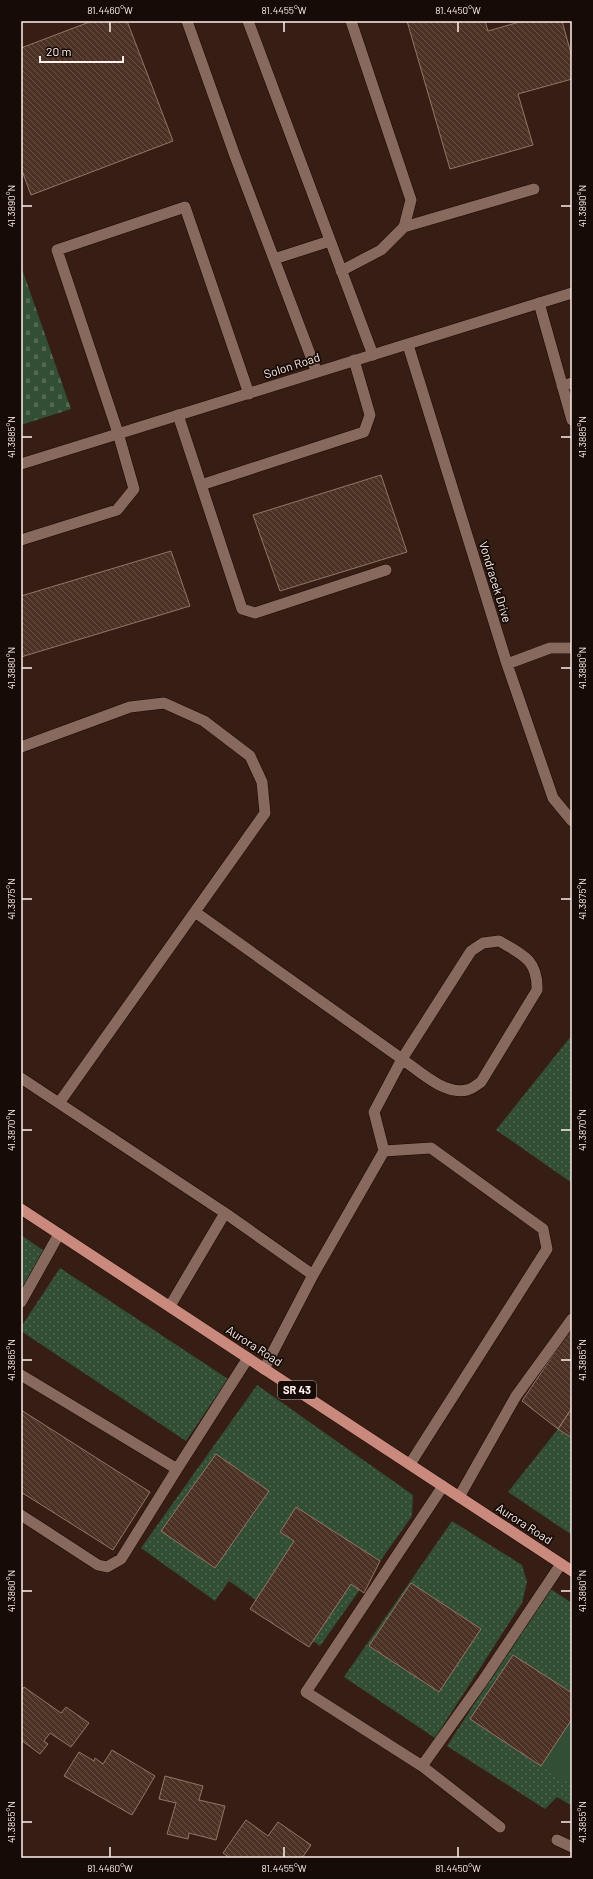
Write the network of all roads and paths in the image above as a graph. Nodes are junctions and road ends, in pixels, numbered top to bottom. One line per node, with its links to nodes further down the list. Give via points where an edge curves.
1 (187, 21): 7 (street)
2 (248, 21): 6 (street)
3 (351, 21): 5 (street, via 411,200)
4 (534, 189): 5 (street)
5 (404, 227): 8 (street, via 381,250)
6 (330, 241): 7 (street); 8 (street)
7 (274, 259): 14 (street)
8 (342, 271): 12 (street)
9 (572, 293): 10 (street, Solon Road)
10 (539, 303): 11 (street, Solon Road); 15 (street)
11 (408, 345): 12 (street, Solon Road); 25 (street, Vondracek Drive)
12 (373, 355): 13 (street, Solon Road)
13 (354, 360): 14 (street, Solon Road); 21 (street, via 370,415 364,432)
14 (316, 370): 16 (street, Solon Road)
15 (567, 385): 18 (street)
16 (249, 394): 17 (street, Solon Road); 19 (street, via 185,207 57,250)
17 (178, 415): 19 (street, Solon Road); 21 (street)
18 (572, 420)
19 (118, 433): 20 (street, Solon Road); 22 (street, via 134,489 117,510)
20 (21, 464)
21 (201, 486): 23 (street, via 242,609 255,613)
22 (21, 540)
23 (386, 570)
24 (572, 648): 25 (street, via 550,648)
25 (507, 664): 27 (street, Vondracek Drive, via 552,798)
26 (21, 747): 28 (street, via 130,707 164,703 204,721 250,756 262,782 265,813)
27 (572, 821)
28 (195, 912): 29 (street); 31 (street)
29 (402, 1059): 29 (street, via 452,1090 468,1090 480,1082 537,990 538,976 526,956 499,941 483,944 471,951); 32 (street, via 374,1112)
30 (21, 1078): 31 (street)
31 (59, 1103): 34 (street)
32 (384, 1151): 36 (street); 43 (street, via 431,1148 543,1229 547,1249)
33 (21, 1209): 35 (main road, Aurora Road / SR 43)
34 (225, 1213): 36 (street); 38 (street)
35 (59, 1234): 37 (street); 38 (main road, Aurora Road / SR 43)
36 (313, 1276): 41 (street)
37 (21, 1302)
38 (170, 1306): 40 (main road, Aurora Road / SR 43)
39 (572, 1320): 46 (street, via 516,1396)
40 (248, 1358): 41 (main road, Aurora Road / SR 43); 44 (street)
41 (264, 1369): 43 (main road, Aurora Road / SR 43)
42 (21, 1375): 44 (street)
43 (410, 1464): 45 (main road, Aurora Road / SR 43)
44 (177, 1469): 47 (street, via 121,1559 107,1567 98,1565)
45 (443, 1486): 46 (main road, Aurora Road / SR 43); 50 (street, via 306,1692)
46 (459, 1497): 48 (main road, Aurora Road / SR 43)
47 (21, 1515)
48 (561, 1564): 49 (main road, Aurora Road / SR 43); 50 (street, via 484,1680)
49 (572, 1571)
50 (422, 1766): 51 (street)
51 (500, 1827)
52 (557, 1840): 53 (street)
53 (572, 1847)

